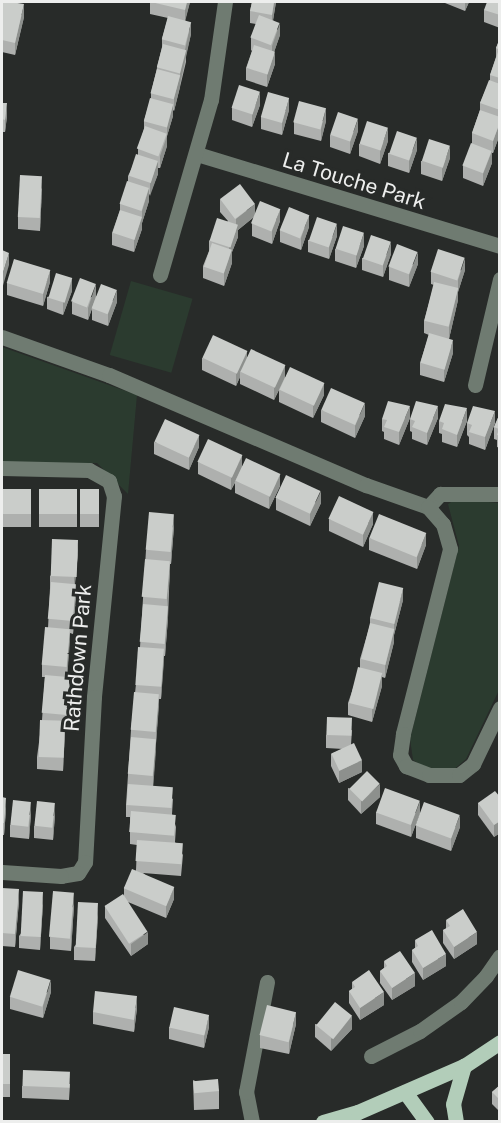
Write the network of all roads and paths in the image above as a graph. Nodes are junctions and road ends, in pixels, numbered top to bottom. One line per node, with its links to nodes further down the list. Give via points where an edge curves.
1 (225, 2): 2 (street, via 218,66)
2 (197, 154): 3 (street, La Touche Park); 4 (street)
3 (500, 246)
4 (160, 275)
5 (500, 279): 7 (street)
6 (2, 337): 10 (street, via 109,375 366,485)
7 (474, 385)
8 (2, 468): 12 (street, Rathdown Park, via 89,470 109,482 114,496 94,697 85,862 78,873 61,876)
9 (500, 494): 10 (street, via 441,494)
10 (428, 507): 11 (street, via 443,524 450,549 400,755 406,766 429,775 459,775 472,764)
11 (500, 708)
12 (2, 872)
13 (500, 956): 16 (street, via 461,1002 420,1031)
14 (267, 982): 19 (street, via 246,1092)
15 (500, 1042): 17 (main road)
16 (371, 1056)
17 (464, 1066): 18 (main road); 22 (main road, via 453,1104)
18 (405, 1092): 20 (main road); 21 (main road)
19 (252, 1122)
20 (323, 1122)
21 (427, 1122)
22 (456, 1122)

